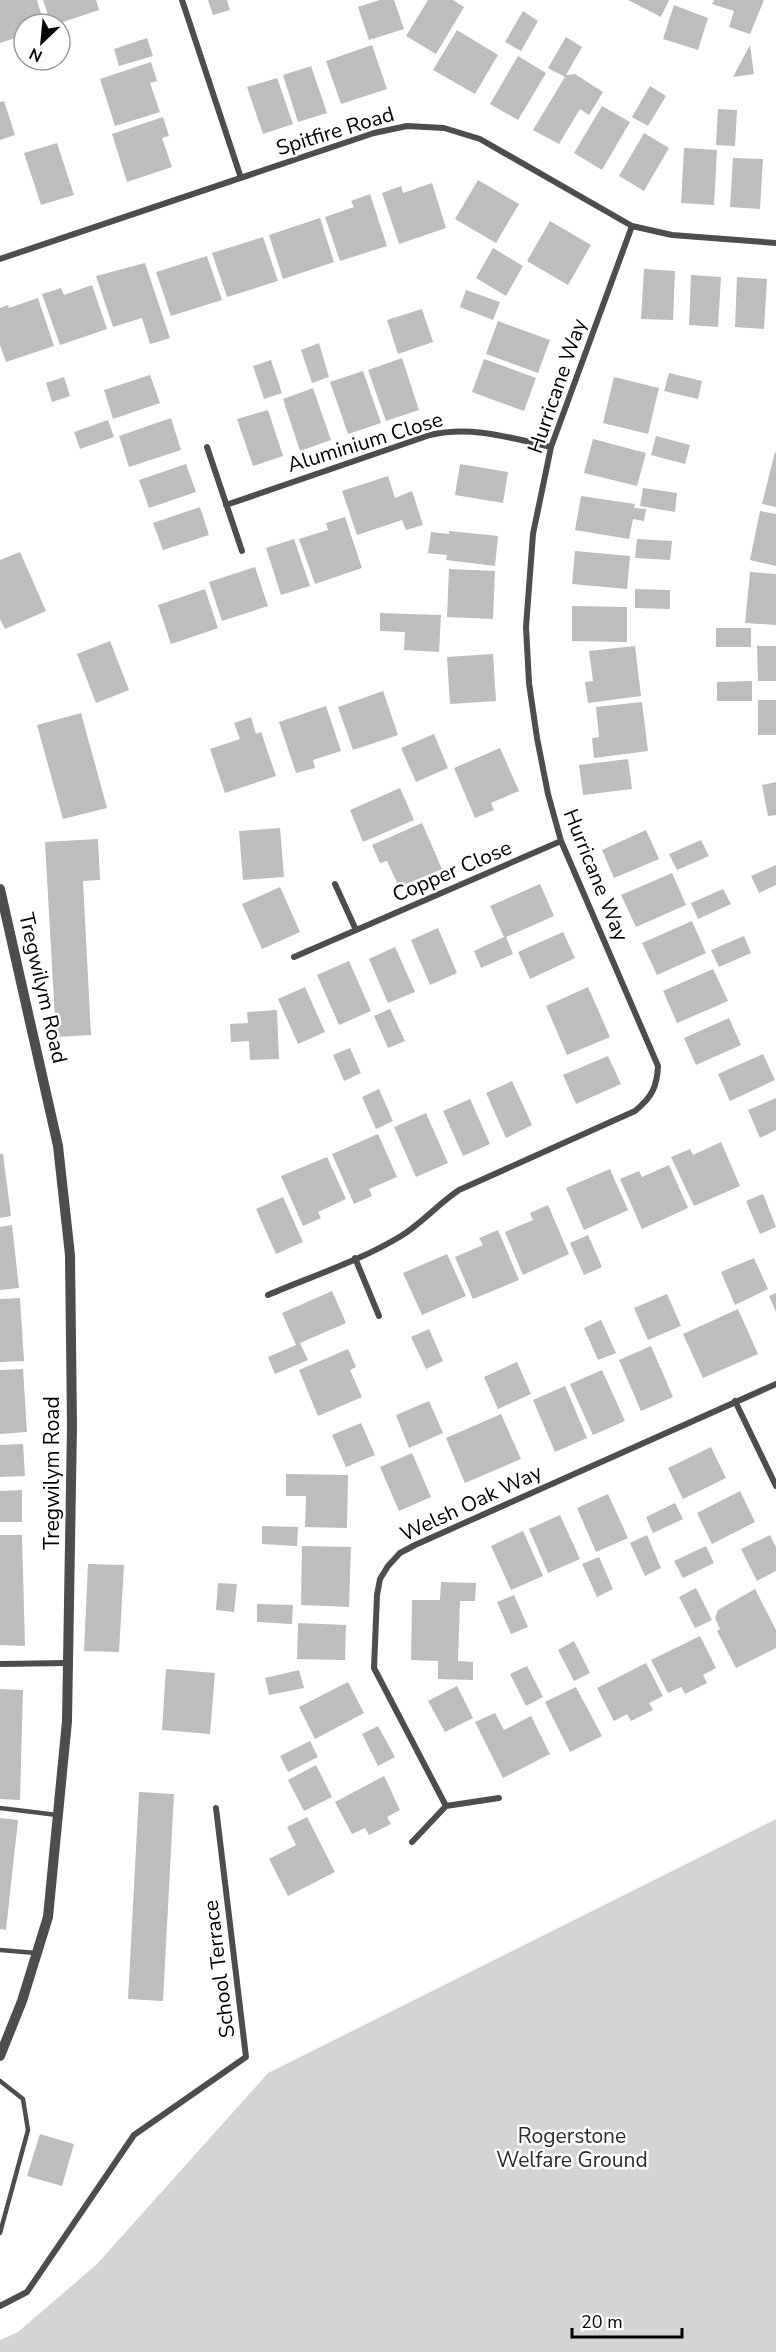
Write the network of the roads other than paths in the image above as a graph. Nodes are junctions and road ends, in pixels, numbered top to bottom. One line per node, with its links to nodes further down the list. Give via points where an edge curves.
1 (182, 0): 2 (street)
2 (241, 178): 3 (street, Spitfire Road, via 374,133 407,126 444,128 480,139); 5 (street, Spitfire Road)
3 (632, 226): 4 (street, Spitfire Road, via 690,237); 7 (street, Hurricane Way)
4 (776, 243)
5 (0, 259)
6 (207, 447): 8 (street)
7 (551, 447): 8 (street, Aluminium Close, via 495,434 450,430); 10 (street, Hurricane Way, via 533,534 526,627 537,738)
8 (226, 505): 9 (street)
9 (242, 551)
10 (561, 841): 13 (street, Copper Close); 15 (street, Hurricane Way, via 658,1066 657,1084 649,1100 635,1111 459,1190 403,1235)
11 (335, 884): 13 (street)
12 (0, 889): 21 (street, Tregwilym Road, via 58,1146 70,1255)
13 (356, 930): 14 (street, Copper Close)
14 (294, 957)
15 (355, 1258): 16 (street, Hurricane Way); 17 (street)
16 (268, 1295)
17 (380, 1316)
18 (776, 1384): 19 (street, Welsh Oak Way)
19 (735, 1401): 20 (street); 24 (street, Welsh Oak Way, via 415,1545 388,1566 377,1595 374,1668)
20 (776, 1486)
21 (69, 1663): 22 (street); 27 (street, Tregwilym Road)
22 (0, 1664)
23 (499, 1798): 24 (street)
24 (446, 1806): 28 (street)
25 (0, 1808): 27 (lane)
26 (216, 1808): 34 (street, School Terrace, via 246,2058 134,2134 27,2292)
27 (58, 1815): 30 (street, Tregwilym Road, via 48,1917)
28 (412, 1842)
29 (0, 1950): 30 (lane)
30 (36, 1953): 31 (street, Tregwilym Road)
31 (0, 2056)
32 (0, 2082): 33 (lane, via 23,2099 28,2130)
33 (0, 2233)
34 (0, 2306)

